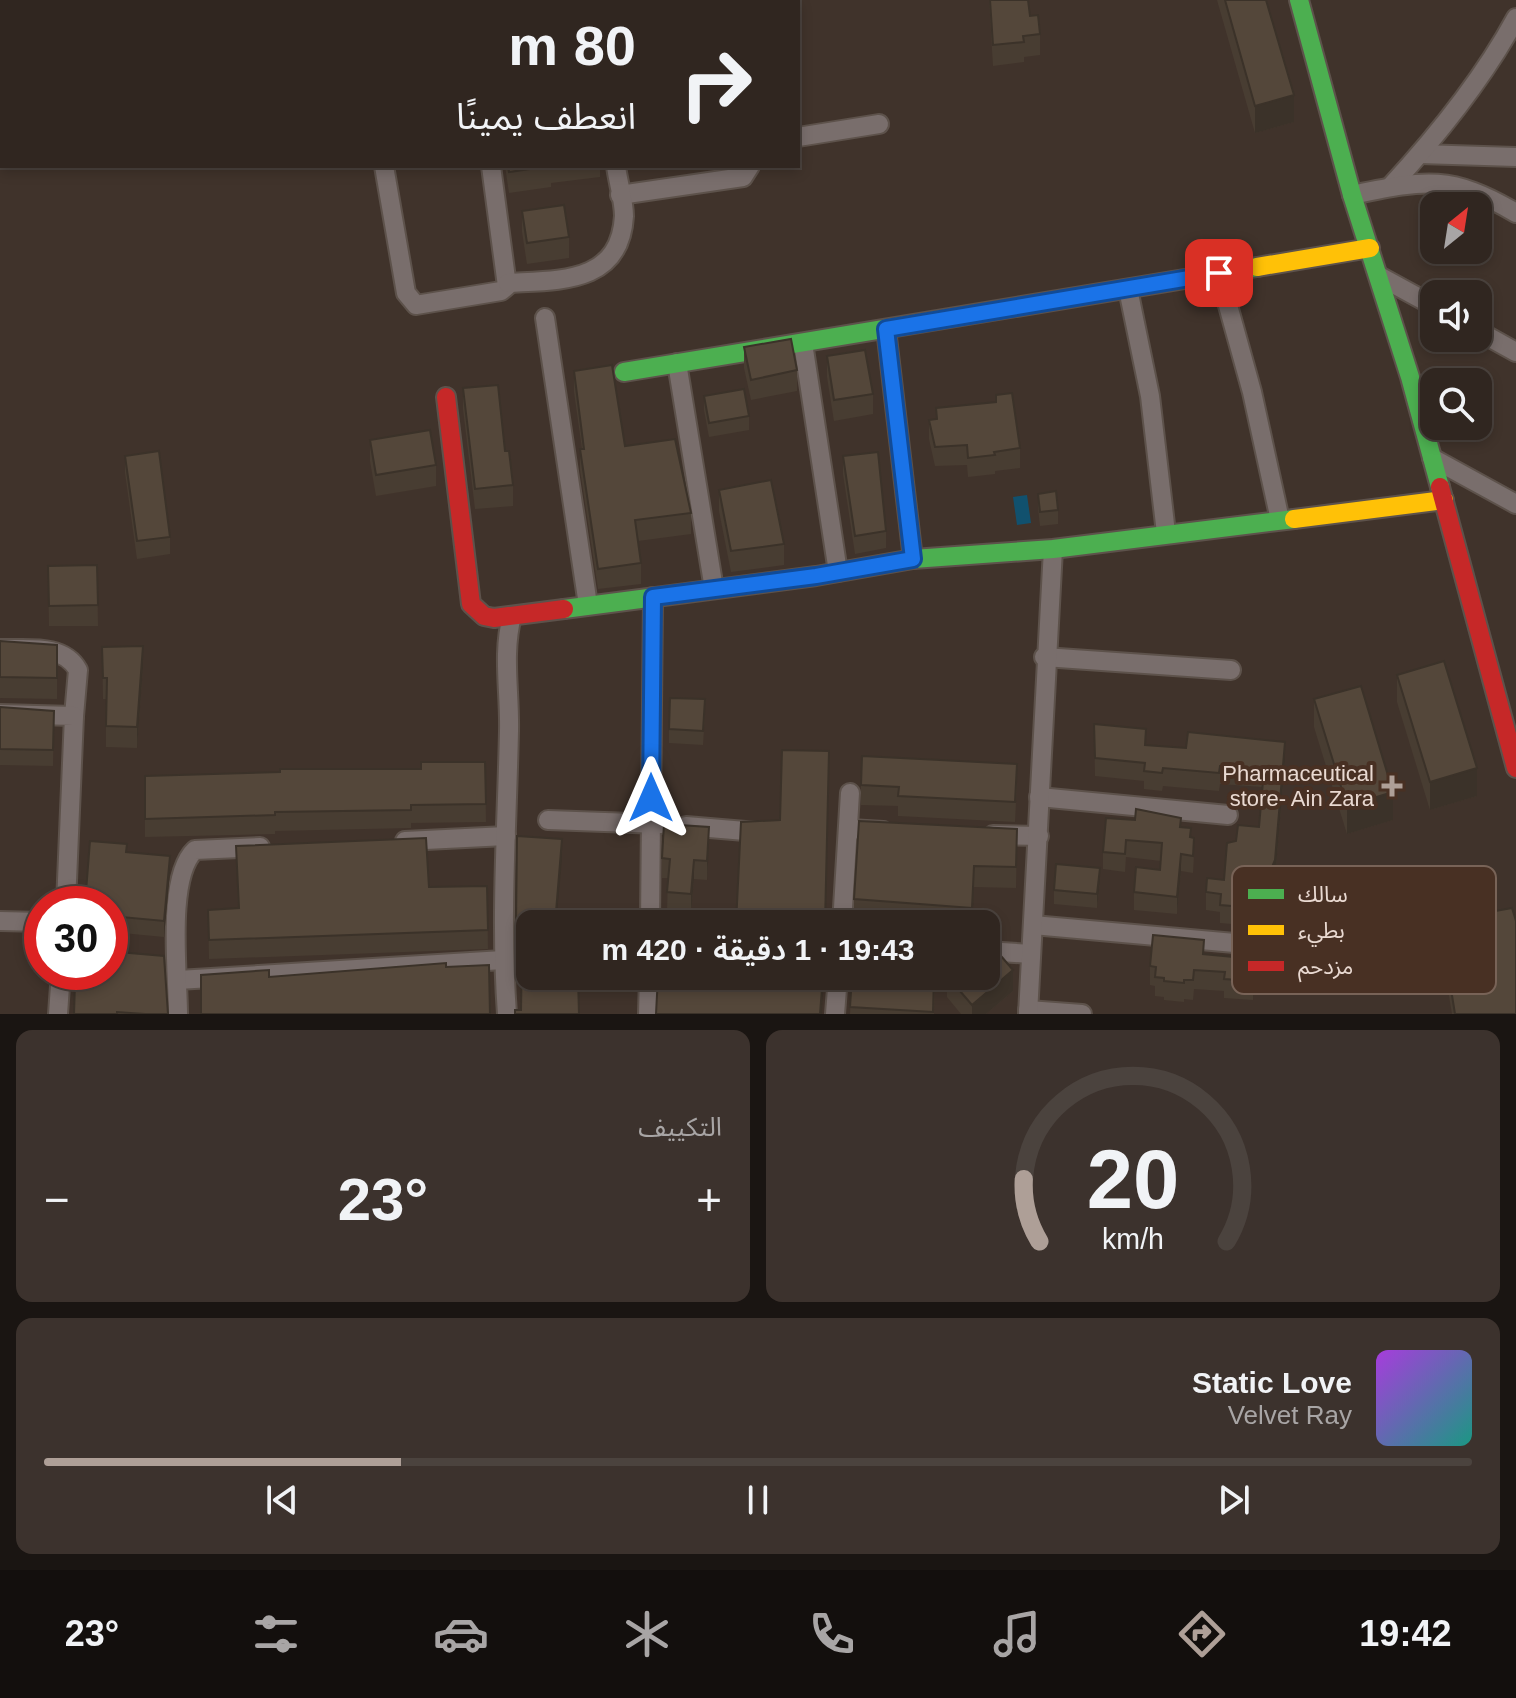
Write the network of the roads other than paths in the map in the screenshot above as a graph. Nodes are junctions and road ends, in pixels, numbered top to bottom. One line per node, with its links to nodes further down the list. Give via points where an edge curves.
1 (1299, 0): 13 (street)
2 (1516, 18): 5 (street)
3 (879, 124): 4 (street)
4 (800, 137)
5 (1420, 154): 6 (street); 11 (street)
6 (1516, 157)
7 (384, 168): 18 (street, via 411,303 501,291)
8 (491, 168): 18 (street)
9 (616, 168): 12 (street)
10 (749, 168): 12 (street, via 743,177)
11 (1390, 187): 13 (street); 14 (street, via 1458,184)
12 (620, 195): 18 (street, via 624,215 617,248 603,265 570,280)
13 (1352, 195): 15 (street)
14 (1516, 213)
15 (1370, 248): 16 (street); 17 (street)
16 (1219, 273): 19 (street); 32 (street)
17 (1379, 276): 20 (street); 29 (street)
18 (508, 283)
19 (1128, 289): 22 (street); 33 (street, via 1150,396)
20 (1420, 298)
21 (545, 318): 39 (street)
22 (886, 329): 24 (street); 35 (street)
23 (1492, 339): 25 (street)
24 (803, 343): 26 (street); 36 (street)
25 (1516, 352)
26 (677, 363): 27 (street); 37 (street)
27 (624, 372)
28 (446, 397): 40 (street, via 471,604 484,616)
29 (1432, 458): 30 (street); 31 (street)
30 (1444, 500): 32 (street); 46 (street)
31 (1516, 504)
32 (1280, 520): 33 (street)
33 (1166, 533): 34 (street)
34 (1053, 549): 35 (street); 42 (street)
35 (913, 559): 36 (street)
36 (838, 572): 37 (street)
37 (714, 589): 38 (street)
38 (653, 597): 39 (street); 51 (street)
39 (588, 605): 40 (street)
40 (512, 616): 56 (street, via 506,639)
41 (0, 649): 45 (street, via 58,651 74,663)
42 (1044, 657): 43 (street); 48 (street)
43 (1231, 670)
44 (0, 714): 45 (street)
45 (74, 716): 60 (street)
46 (1516, 768)
47 (850, 793): 52 (street)
48 (1039, 797): 49 (street); 57 (street)
49 (1228, 815)
50 (548, 820): 51 (street)
51 (651, 823): 54 (street); 61 (street)
52 (850, 829): 53 (street); 62 (street)
53 (897, 831)
54 (757, 832)
55 (976, 834): 57 (street)
56 (506, 836): 58 (street); 69 (street)
57 (1039, 836): 65 (street)
58 (382, 842)
59 (273, 847): 70 (street, via 195,850 186,859 177,901)
60 (67, 886)
61 (650, 910)
62 (843, 910)
63 (0, 921): 64 (street)
64 (24, 922)
65 (1033, 925): 66 (street); 68 (street)
66 (1232, 943)
67 (1000, 952): 68 (street)
68 (1031, 954): 74 (street)
69 (503, 960): 70 (street); 77 (street)
70 (178, 980): 76 (street)
71 (60, 990): 75 (street)
72 (649, 990): 78 (street)
73 (837, 990): 79 (street)
74 (1028, 1012): 80 (street)
75 (58, 1014)
76 (178, 1014)
77 (507, 1014)
78 (648, 1014)
79 (835, 1014)
80 (1082, 1014)

